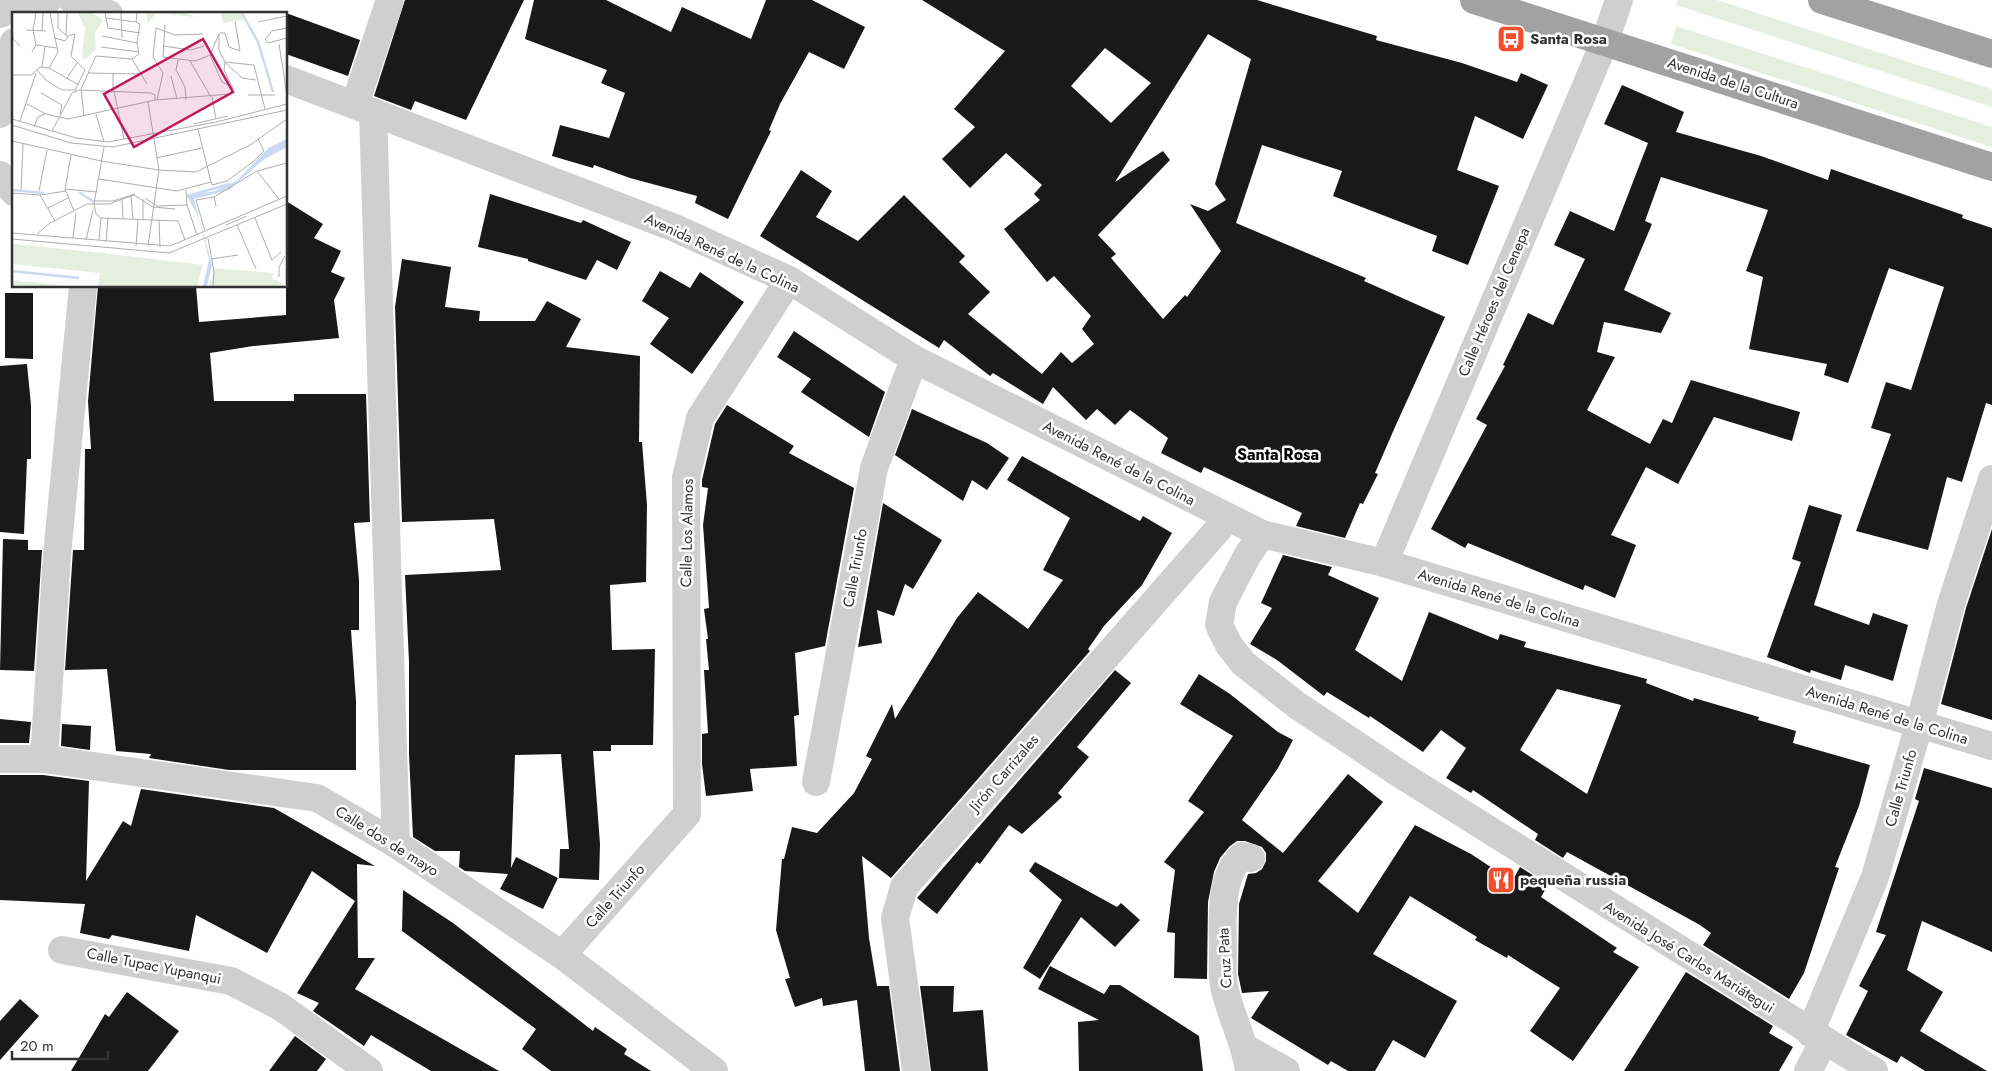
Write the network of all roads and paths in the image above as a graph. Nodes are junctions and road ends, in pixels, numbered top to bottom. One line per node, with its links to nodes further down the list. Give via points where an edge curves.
1 (48, 0): 7 (street)
2 (72, 0): 8 (street)
3 (390, 0): 13 (street)
4 (1474, 0): 9 (highway, Avenida de la Cultura)
5 (1619, 0): 9 (street, Calle Héroes del Cenepa)
6 (1822, 0): 11 (highway)
7 (13, 11)
8 (104, 12)
9 (1605, 41): 15 (highway, Avenida de la Cultura); 24 (street, Calle Héroes del Cenepa)
10 (12, 52): 14 (street)
11 (1992, 54)
12 (288, 80): 13 (street, Avenida René de la Colina)
13 (364, 108): 18 (street, Avenida René de la Colina, via 675,228); 31 (street)
14 (0, 114)
15 (1992, 167)
16 (0, 175): 17 (street)
17 (12, 192)
18 (789, 280): 20 (street, Avenida René de la Colina); 30 (street, Calle Los Alamos, via 700,418 686,478)
19 (83, 288): 28 (street, via 57,555)
20 (914, 359): 22 (street, Avenida René de la Colina); 29 (street, Calle Triunfo, via 874,468)
21 (1992, 480): 25 (street, Calle Triunfo, via 1951,604)
22 (1228, 518): 23 (street, Avenida René de la Colina); 39 (street, Jirón Carrizales, via 904,887 895,918)
23 (1262, 534): 24 (street, Avenida René de la Colina); 35 (street, Avenida José Carlos Mariátegui, via 1246,556 1222,602 1219,625 1228,645 1243,663 1298,706 1356,742 1408,780)
24 (1384, 563): 25 (street, Avenida René de la Colina)
25 (1920, 725): 26 (street, Avenida René de la Colina); 35 (street, Calle Triunfo, via 1875,877)
26 (1992, 746)
27 (0, 759): 28 (street, Calle dos de mayo)
28 (44, 759): 31 (street, Calle dos de mayo, via 317,798)
29 (816, 782)
30 (687, 814): 34 (street, Calle Triunfo)
31 (396, 844): 34 (street, Calle dos de mayo)
32 (1252, 858): 36 (street, Cruz Pata, via 1242,856 1238,860 1227,883 1223,906 1223,985)
33 (62, 950): 37 (street, Calle Tupac Yupanqui, via 231,981 281,1007)
34 (562, 955): 38 (street, Calle dos de mayo)
35 (1817, 1037): 41 (street, Calle Triunfo); 42 (street, Avenida José Carlos Mariátegui)
36 (1246, 1059): 40 (street)
37 (369, 1071)
38 (714, 1071)
39 (916, 1071)
40 (1286, 1071)
41 (1808, 1071)
42 (1874, 1071)

